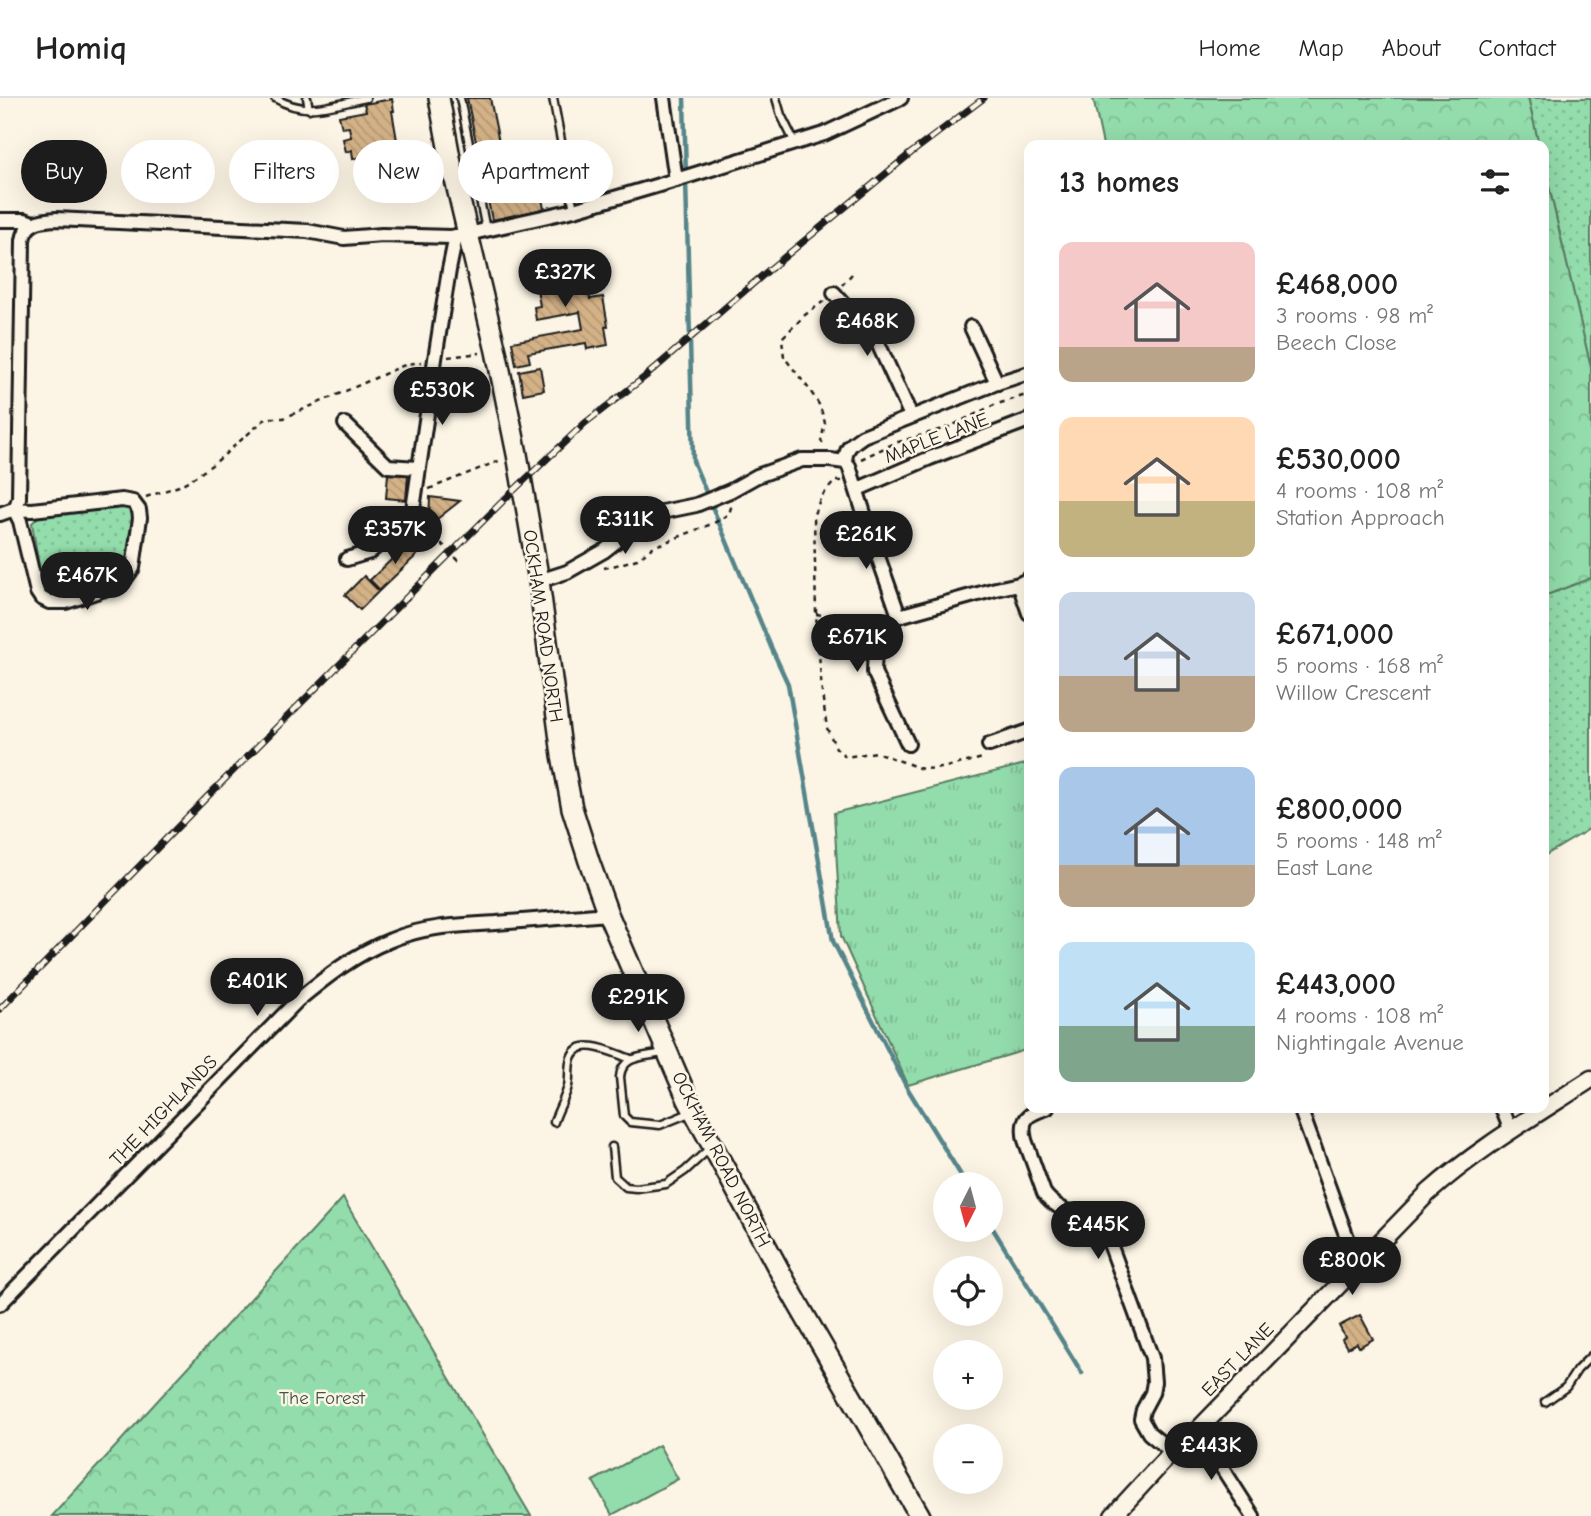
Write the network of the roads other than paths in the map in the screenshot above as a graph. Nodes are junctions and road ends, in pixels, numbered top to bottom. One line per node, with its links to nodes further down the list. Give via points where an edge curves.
1 (275, 98): 10 (lane)
2 (307, 98): 10 (lane)
3 (366, 98): 10 (lane)
4 (439, 98): 16 (main road, OCKHAM ROAD NORTH)
5 (460, 98): 16 (lane)
6 (553, 98): 13 (lane)
7 (664, 98): 12 (street)
8 (776, 98): 11 (lane)
9 (901, 98): 11 (street)
10 (309, 109)
11 (795, 143): 12 (street)
12 (676, 180): 13 (street)
13 (574, 211): 16 (street)
14 (0, 219): 15 (street)
15 (33, 223): 16 (street, via 57,219 172,224 307,231 344,238); 29 (street, via 23,240 19,498)
16 (470, 233): 17 (main road, OCKHAM ROAD NORTH); 18 (street)
17 (476, 268): 18 (street); 32 (main road, OCKHAM ROAD NORTH, via 525,492)
18 (449, 271): 27 (street)
19 (834, 293): 23 (street, via 877,341)
20 (971, 327): 22 (street)
21 (1024, 375): 22 (street)
22 (997, 383): 23 (street)
23 (912, 416): 26 (street, via 850,445)
24 (1024, 422): 28 (street, MAPLE LANE)
25 (345, 424): 27 (street, via 388,466)
26 (845, 463): 28 (street); 32 (street, via 802,460 700,503 657,513 568,572)
27 (418, 468): 31 (street, via 412,516 370,552)
28 (856, 485): 34 (street)
29 (14, 509): 29 (street, via 41,598 66,602 114,586 132,568 140,518 133,502); 30 (street)
30 (0, 514)
31 (347, 559)
32 (539, 581): 38 (main road, OCKHAM ROAD NORTH, via 572,808)
33 (1024, 582): 34 (street)
34 (899, 616): 36 (street, via 886,624 874,643 874,672)
35 (1024, 733): 37 (street)
36 (908, 744)
37 (989, 746)
38 (608, 914): 39 (main road, OCKHAM ROAD NORTH); 53 (street, THE HIGHLANDS, via 420,931 384,943 343,965 297,1001)
39 (667, 1051): 40 (lane); 43 (main road, OCKHAM ROAD NORTH)
40 (631, 1059): 43 (lane, via 620,1077 627,1120 660,1125); 48 (lane, via 591,1046 576,1051)
41 (1591, 1079): 42 (street, EAST LANE)
42 (1549, 1106)
43 (694, 1112): 50 (main road, OCKHAM ROAD NORTH)
44 (1034, 1113): 57 (street, via 1023,1122 1023,1130 1050,1201 1093,1224 1109,1241 1152,1358 1154,1382 1142,1419 1149,1433)
45 (1302, 1113): 52 (street)
46 (1504, 1113): 49 (street)
47 (1539, 1113): 49 (street, EAST LANE)
48 (554, 1122)
49 (1511, 1131): 52 (street, EAST LANE, via 1447,1176)
50 (713, 1146): 51 (lane, via 666,1184 636,1188 626,1187 615,1177); 58 (main road, OCKHAM ROAD NORTH)
51 (612, 1147)
52 (1357, 1265): 56 (street, EAST LANE)
53 (0, 1304)
54 (1591, 1356): 55 (lane, via 1566,1387)
55 (1545, 1402)
56 (1198, 1430): 57 (street, EAST LANE); 60 (street)
57 (1172, 1452): 59 (street, EAST LANE)
58 (920, 1516)
59 (1113, 1516)
60 (1252, 1516)

